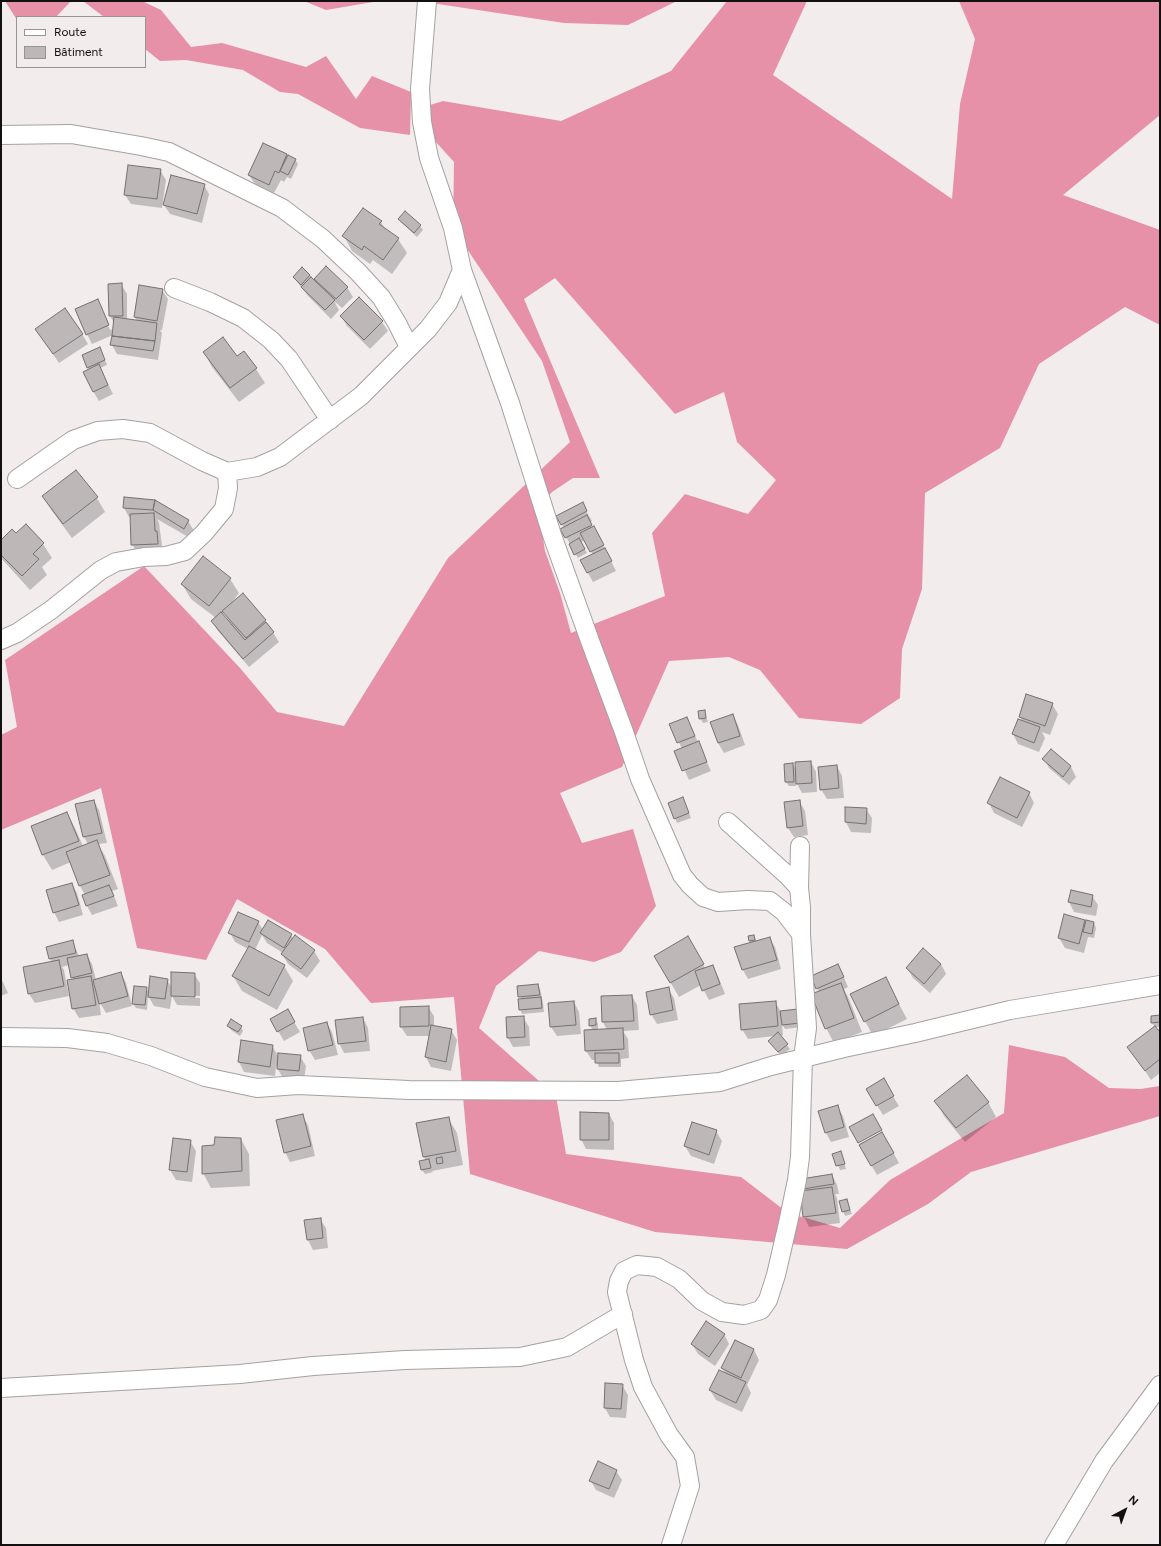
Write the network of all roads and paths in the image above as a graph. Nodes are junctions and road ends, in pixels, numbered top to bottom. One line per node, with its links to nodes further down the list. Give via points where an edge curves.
1 (427, 1): 3 (street, via 420,90 422,122 429,158 453,228)
2 (1, 135): 5 (street, via 71,134 169,152 275,204 322,239 381,297)
3 (462, 270): 5 (street, via 448,303 428,329); 13 (street, via 510,403 552,535 640,779 682,875 702,897 718,902 770,902 784,912)
4 (174, 288): 6 (street, via 243,318 271,340 289,359)
5 (409, 347): 6 (street, via 361,396)
6 (330, 420): 7 (street, via 280,457 257,467)
7 (227, 472): 8 (street, via 150,433 123,429 98,431 74,440); 9 (street, via 228,488 224,509 185,551 116,562 51,610 17,633)
8 (17, 479)
9 (1, 640)
10 (728, 822): 12 (street)
11 (800, 846): 12 (street)
12 (799, 888): 13 (street)
13 (801, 934): 16 (street, via 807,1028)
14 (1160, 985): 16 (street, via 1010,1010)
15 (1, 1037): 16 (street, via 67,1038 107,1043 151,1056 205,1077 257,1088 298,1085 409,1090 618,1091 720,1082)
16 (804, 1058): 17 (street, via 797,1180 776,1275 768,1300 761,1310 744,1315 722,1312 702,1301 679,1279 657,1267 637,1265 624,1271 619,1281 617,1292)
17 (623, 1314): 19 (street, via 567,1347 520,1357 313,1366 233,1374); 20 (street, via 643,1387 669,1435 685,1457 690,1486)
18 (1160, 1385): 21 (street, via 1104,1461)
19 (1, 1388)
20 (671, 1545)
21 (1054, 1545)

